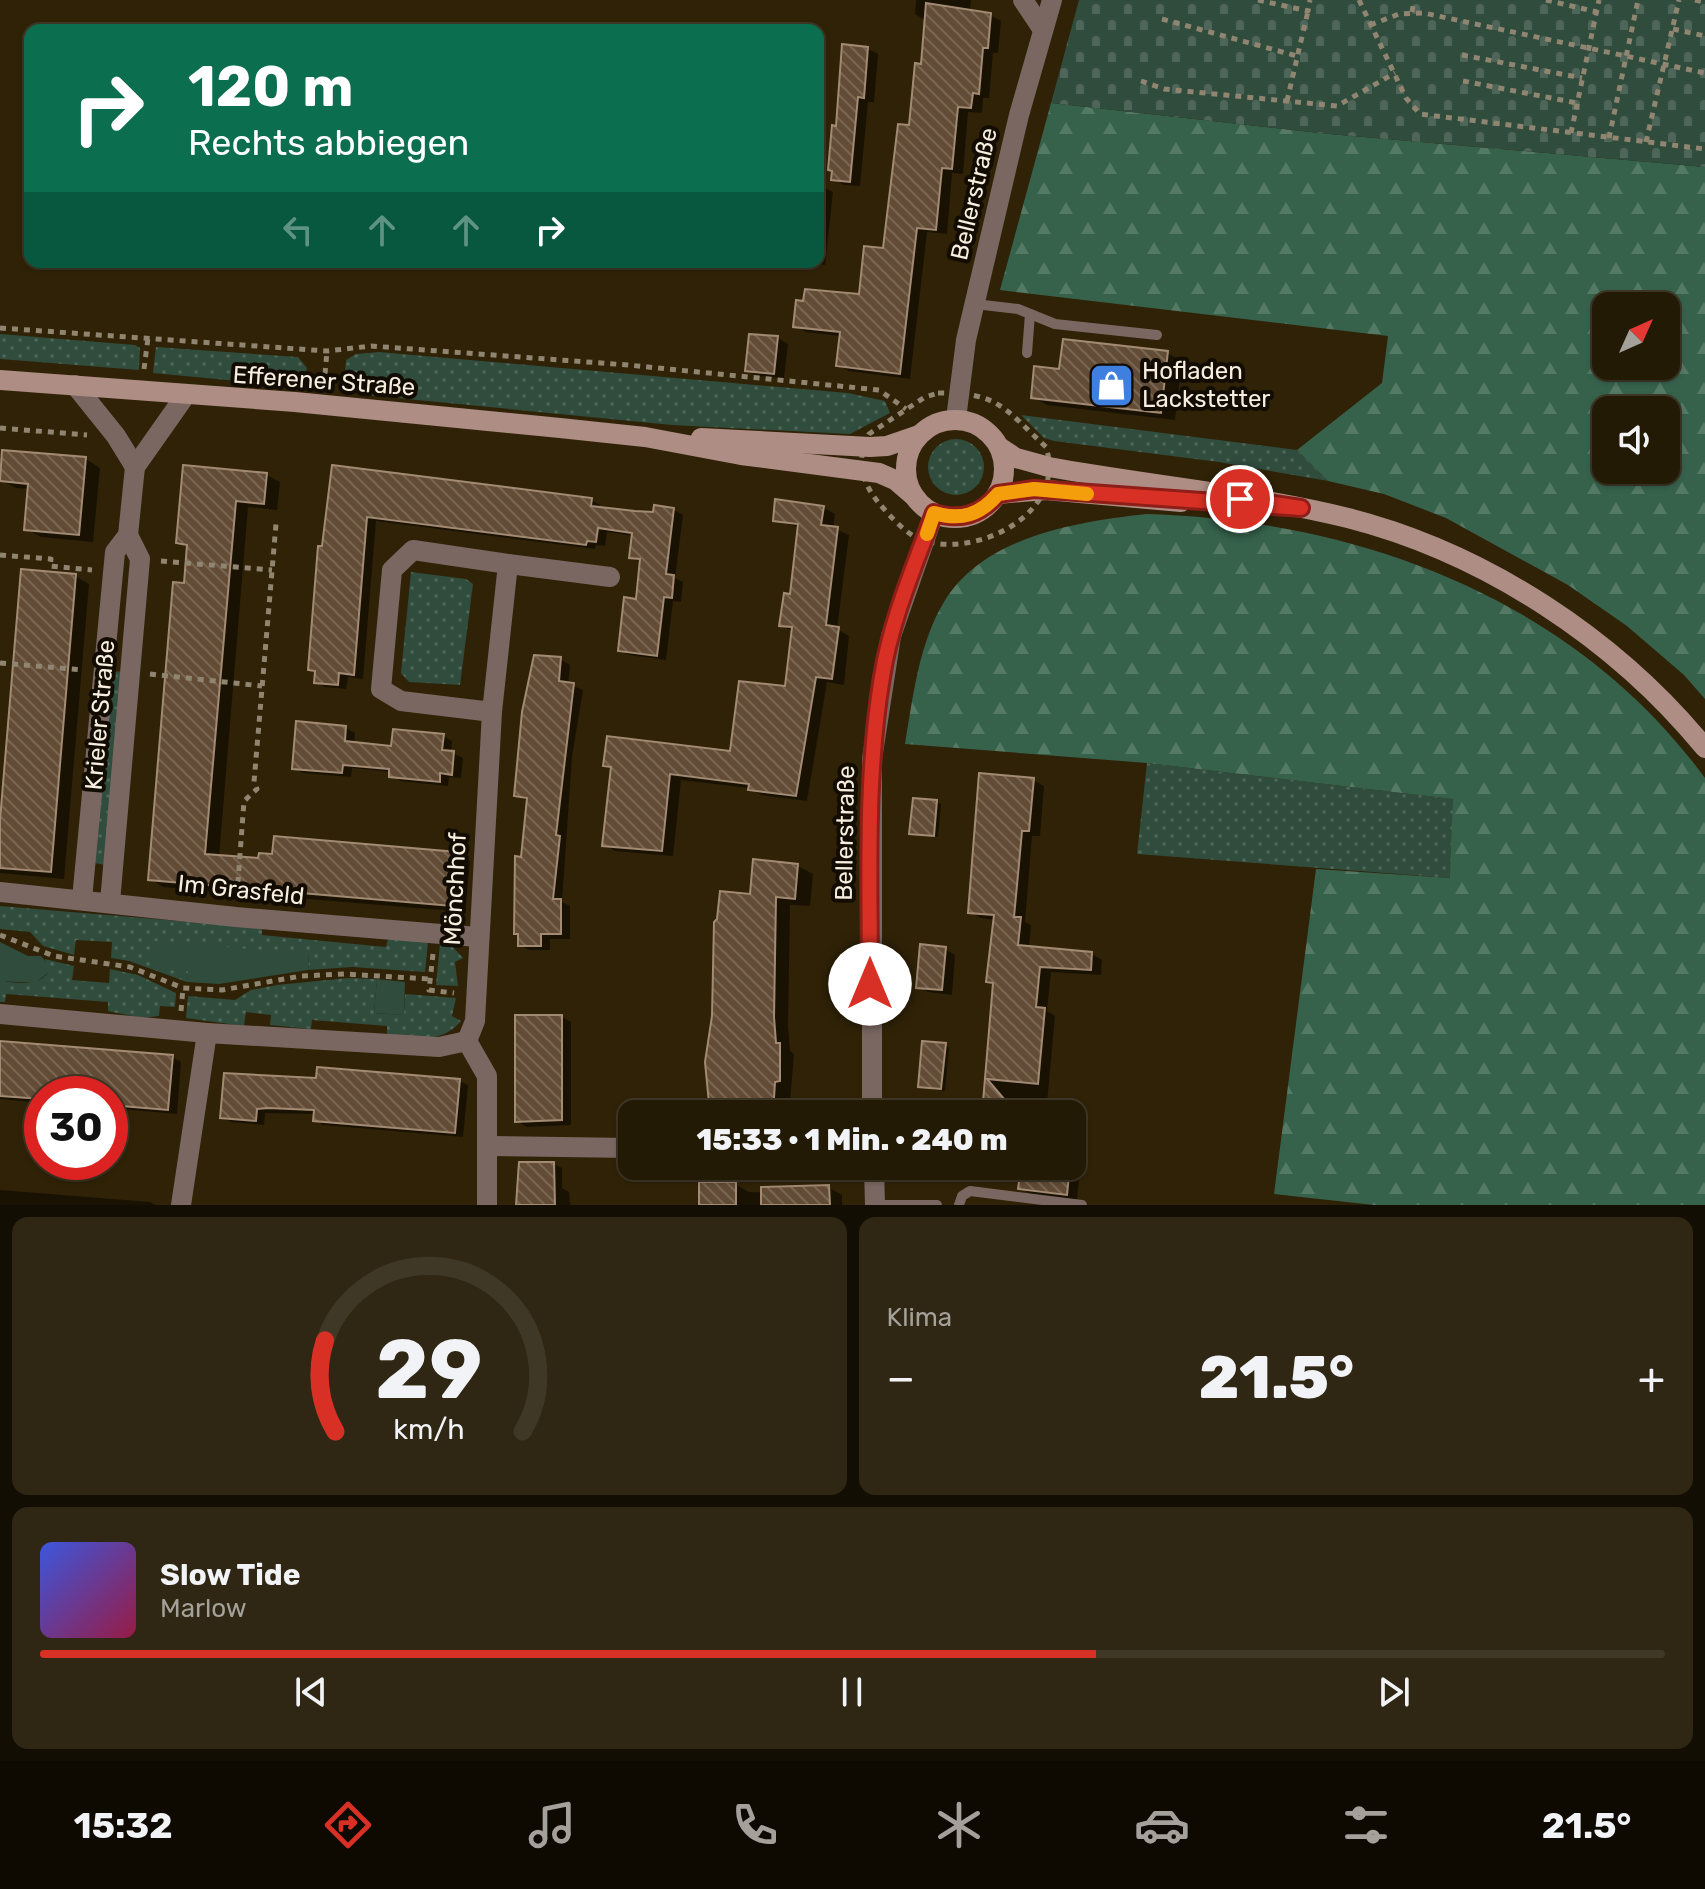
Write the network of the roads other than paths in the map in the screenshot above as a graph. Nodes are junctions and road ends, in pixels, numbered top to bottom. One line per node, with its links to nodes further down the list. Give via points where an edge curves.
1 (1023, 0): 3 (street)
2 (1052, 0): 3 (street, Bellerstraße)
3 (1043, 30): 4 (street, Bellerstraße)
4 (975, 304): 5 (lane); 11 (street, Bellerstraße)
5 (1030, 314): 6 (lane, via 1055,324); 7 (lane)
6 (1157, 335)
7 (1027, 353)
8 (0, 380): 9 (street, Efferener Straße)
9 (75, 385): 10 (street, Efferener Straße); 15 (street)
10 (185, 396): 13 (street, Efferener Straße); 15 (street, Krieler Straße)
11 (956, 419): 12 (street); 14 (street, via 982,427)
12 (919, 435): 13 (street, Efferener Straße, via 887,446 863,447); 17 (street, via 911,446 906,473)
13 (645, 437): 17 (street, Efferener Straße, via 861,470 895,480)
14 (1001, 448): 16 (street, via 1005,464); 18 (street, via 1049,467)
15 (135, 467): 20 (street, Krieler Straße)
16 (998, 494): 18 (street, via 1046,490); 19 (street, via 963,518)
17 (916, 498): 19 (street)
18 (1301, 508): 24 (street, via 1351,519 1436,549 1541,605 1630,671)
19 (934, 513): 32 (street, Bellerstraße, via 891,636 872,759)
20 (128, 535): 26 (street, Krieler Straße, via 115,552); 27 (street, Krieler Straße, via 140,559)
21 (508, 564): 22 (street); 23 (street, Mönchhof); 23 (street, via 413,550 392,570 381,689 401,701)
22 (610, 577)
23 (492, 712): 28 (street, Mönchhof, via 483,913)
24 (1705, 748)
25 (0, 892): 26 (street, Im Grasfeld)
26 (82, 899): 27 (street, Im Grasfeld)
27 (110, 902): 28 (street, Im Grasfeld)
28 (477, 937): 31 (street, Mönchhof, via 475,1021)
29 (0, 1014): 30 (street)
30 (207, 1033): 31 (street, via 439,1047); 36 (street)
31 (467, 1041): 33 (street, via 487,1076)
32 (872, 1100)
33 (487, 1146): 34 (street); 37 (street)
34 (618, 1148)
35 (874, 1180): 38 (street)
36 (181, 1205)
37 (487, 1205)
38 (875, 1205): 39 (lane)
39 (937, 1205)
40 (959, 1205): 41 (lane, via 970,1191)
41 (1082, 1205)

